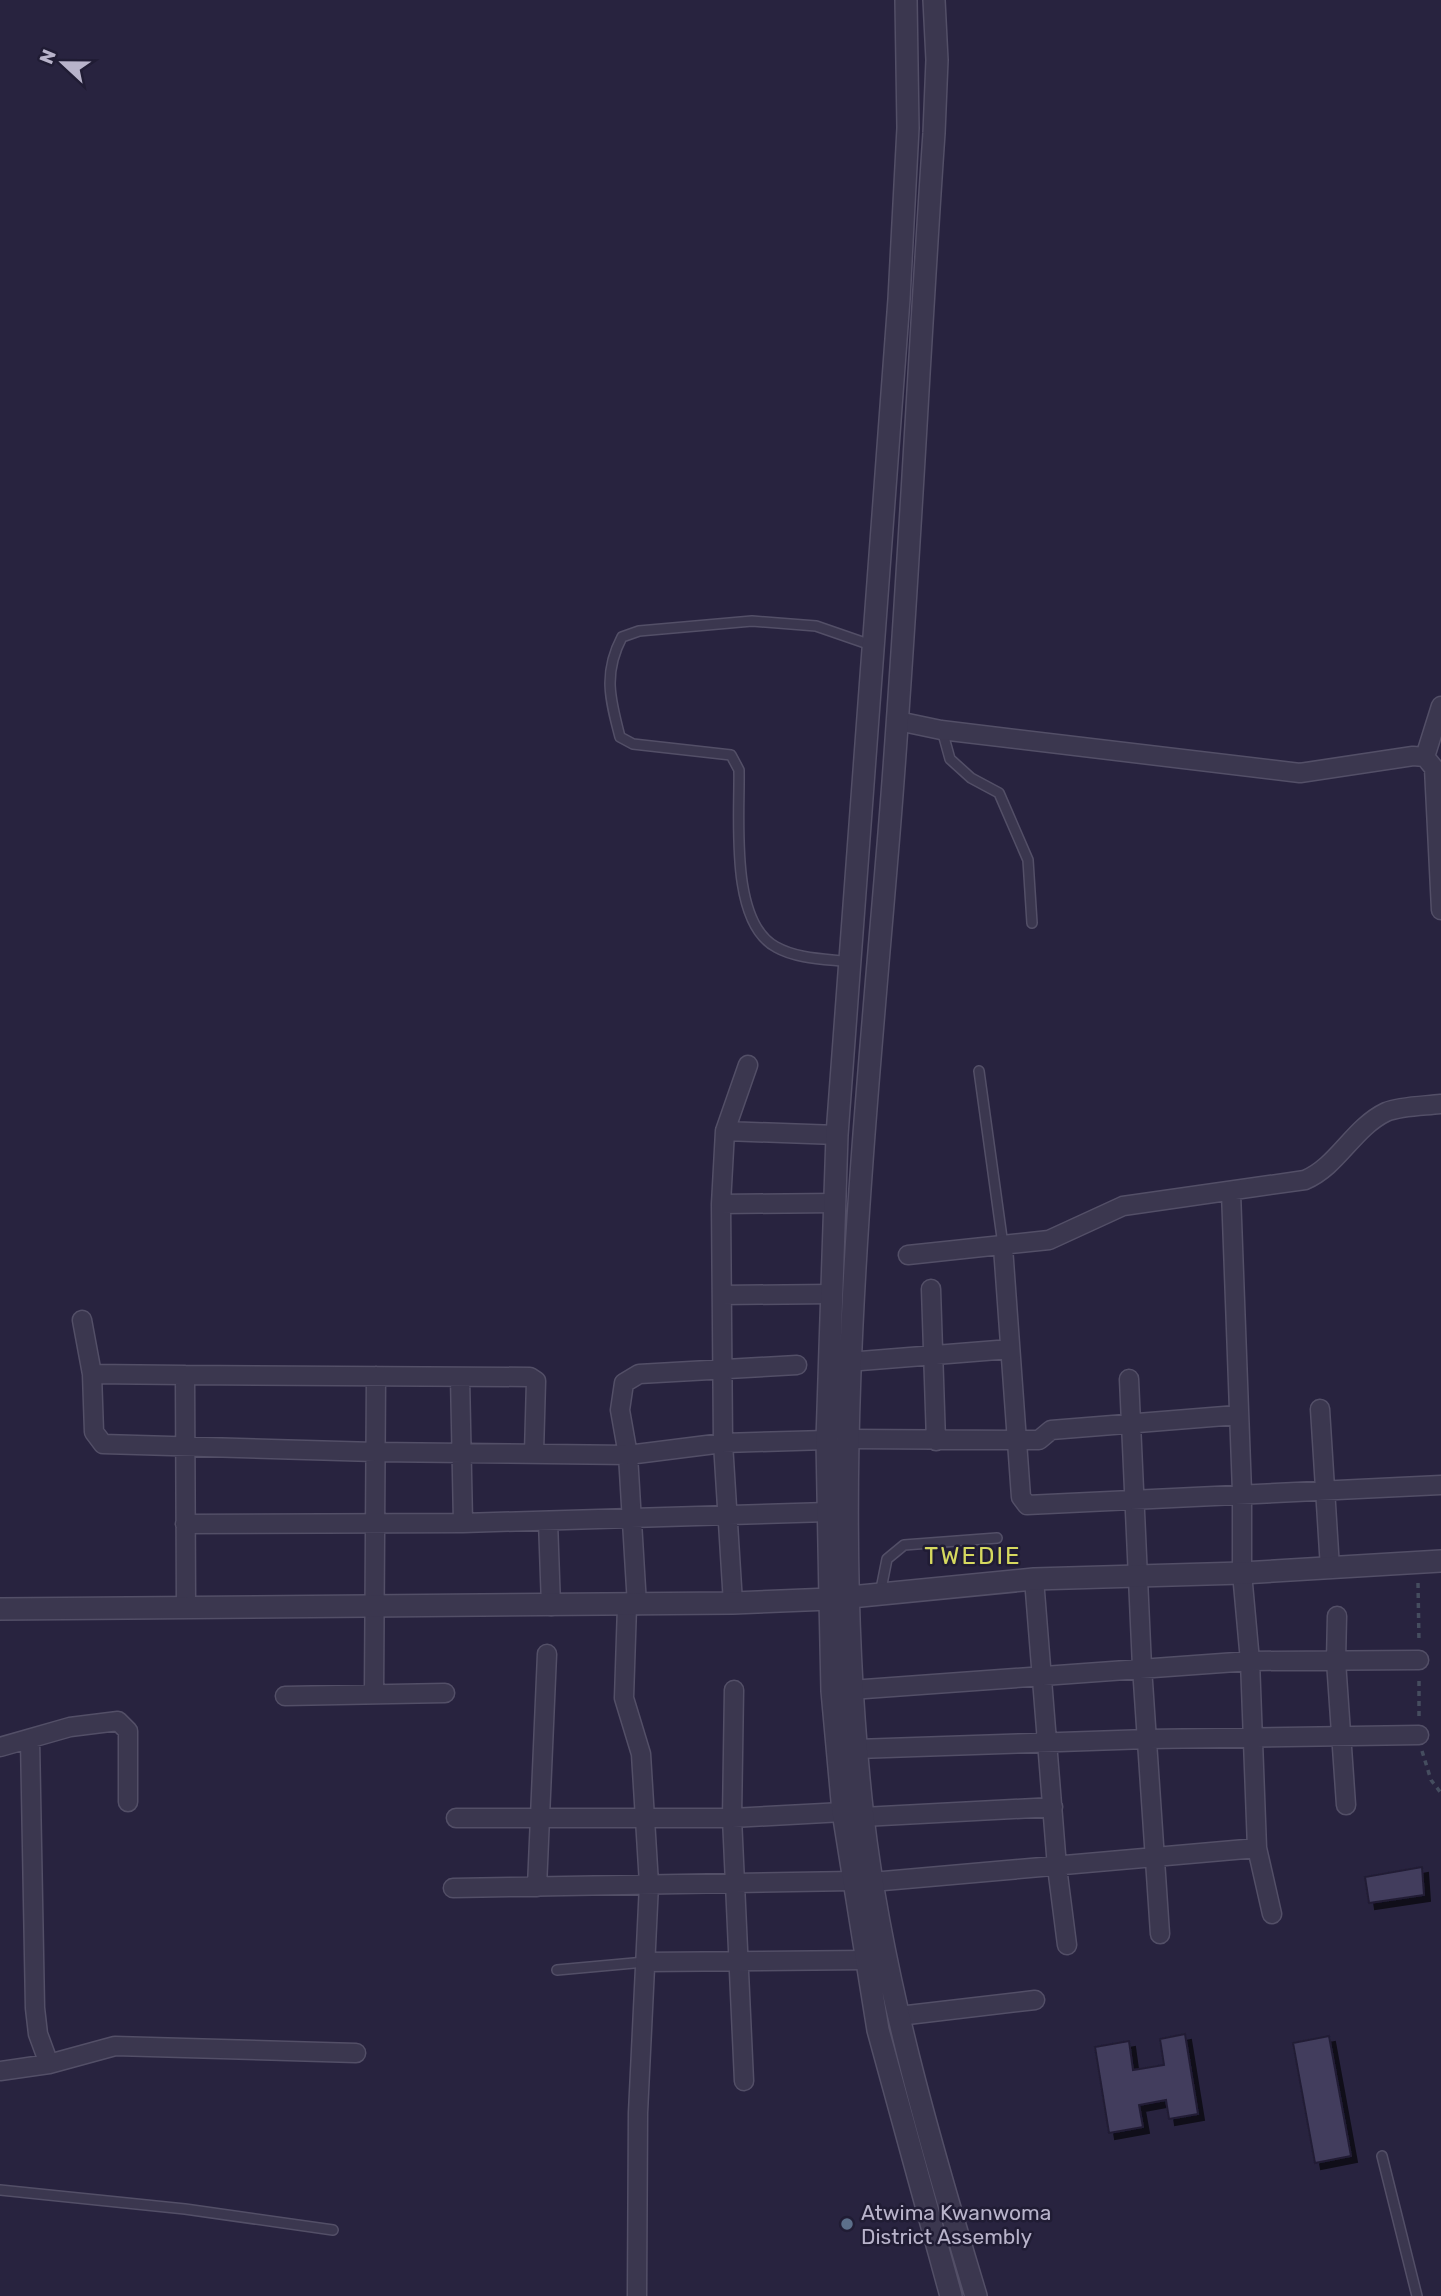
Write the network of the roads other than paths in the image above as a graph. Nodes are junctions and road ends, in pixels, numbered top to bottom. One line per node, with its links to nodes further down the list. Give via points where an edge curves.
1 (906, 0): 3 (street, via 908,128)
2 (934, 0): 5 (street, via 934,133)
3 (873, 646): 10 (street); 10 (lane, via 816,626 752,621 639,631 622,637 612,655 609,692 620,737 634,744 731,755 739,770 741,876 758,933 776,947)
4 (1441, 706): 7 (street)
5 (898, 722): 6 (street); 27 (street)
6 (942, 730): 7 (street, via 1300,773); 9 (lane, via 950,759 971,778 999,793 1028,860)
7 (1425, 757): 8 (street, via 1434,768)
8 (1441, 910)
9 (1031, 923)
10 (850, 962): 15 (street)
11 (748, 1065): 14 (street)
12 (979, 1071): 19 (lane)
13 (1441, 1104): 16 (street, via 1386,1112 1357,1133 1320,1174 1305,1181)
14 (725, 1131): 15 (street); 18 (street)
15 (837, 1135): 17 (street)
16 (1231, 1192): 19 (street, via 1123,1206 1064,1236); 36 (street)
17 (835, 1203): 18 (street); 22 (street)
18 (721, 1204): 23 (street)
19 (1003, 1247): 20 (street); 25 (street)
20 (908, 1255)
21 (931, 1289): 26 (street)
22 (832, 1294): 23 (street); 38 (street)
23 (722, 1295): 29 (street)
24 (82, 1320): 30 (street)
25 (1010, 1349): 26 (street); 40 (street)
26 (935, 1355): 27 (street); 39 (street)
27 (848, 1362): 38 (street)
28 (797, 1365): 29 (street)
29 (722, 1370): 41 (street); 46 (street, via 639,1374 624,1383 620,1410)
30 (92, 1374): 31 (street); 42 (street, via 97,1441)
31 (185, 1375): 32 (street); 42 (street)
32 (376, 1376): 33 (street); 43 (street)
33 (460, 1377): 44 (street); 45 (street, via 530,1377 536,1381)
34 (1129, 1379): 37 (street)
35 (1320, 1409): 48 (street)
36 (1237, 1415): 37 (street); 49 (street)
37 (1132, 1424): 40 (street, via 1051,1430 1039,1440); 50 (street)
38 (838, 1440): 39 (street); 41 (street); 51 (street); 65 (street)
39 (936, 1441): 40 (street)
40 (1016, 1441): 50 (street, via 1021,1497 1027,1505)
41 (723, 1443): 46 (street); 52 (street)
42 (186, 1446): 43 (street); 57 (street)
43 (375, 1452): 44 (street); 54 (street)
44 (462, 1453): 45 (street); 56 (street)
45 (534, 1453): 46 (street)
46 (628, 1455): 53 (street)
47 (1441, 1485): 48 (street)
48 (1324, 1490): 49 (street); 60 (street)
49 (1242, 1492): 50 (street); 61 (street)
50 (1134, 1499): 62 (street)
51 (828, 1512): 52 (street); 65 (street)
52 (727, 1516): 53 (street); 66 (street)
53 (631, 1519): 55 (street); 69 (street)
54 (373, 1521): 56 (street); 57 (street); 70 (street)
55 (548, 1521): 56 (street); 68 (street)
56 (463, 1523)
57 (185, 1524): 67 (street)
58 (997, 1538): 64 (lane, via 904,1545 887,1559)
59 (1441, 1561): 60 (street)
60 (1330, 1568): 61 (street)
61 (1242, 1573): 62 (street); 75 (street)
62 (1138, 1577): 63 (street); 77 (street)
63 (1034, 1578): 64 (street); 78 (street)
64 (880, 1594): 65 (street)
65 (839, 1598): 66 (street); 80 (street); 95 (street, via 832,1691)
66 (733, 1603): 69 (street)
67 (186, 1606): 70 (street); 71 (street)
68 (551, 1606): 69 (street); 70 (street)
69 (632, 1606): 99 (street, via 624,1698 640,1754)
70 (373, 1607): 82 (street)
71 (5, 1612)
72 (1337, 1616): 76 (street)
73 (547, 1654): 98 (street)
74 (1419, 1660): 76 (street)
75 (1250, 1661): 76 (street); 77 (street); 86 (street)
76 (1336, 1661): 85 (street)
77 (1142, 1667): 78 (street); 88 (street)
78 (1043, 1676): 80 (street); 89 (street)
79 (734, 1690): 97 (street)
80 (851, 1690): 91 (street)
81 (445, 1693): 82 (street)
82 (374, 1694): 83 (street)
83 (285, 1696)
84 (1419, 1735): 85 (street)
85 (1341, 1736): 86 (street); 93 (street)
86 (1252, 1738): 88 (street); 100 (street)
87 (30, 1739): 90 (street); 92 (street, via 70,1727 118,1721 128,1731); 118 (street, via 35,2008)
88 (1147, 1739): 89 (street); 101 (street)
89 (1048, 1742): 91 (street); 94 (street)
90 (0, 1747)
91 (857, 1749): 95 (street)
92 (128, 1802)
93 (1346, 1805)
94 (1053, 1807): 95 (street); 102 (street)
95 (853, 1815): 97 (street); 103 (street)
96 (456, 1818): 98 (street)
97 (732, 1818): 99 (street); 105 (street)
98 (540, 1819): 99 (street); 106 (street)
99 (646, 1819): 104 (street)
100 (1257, 1849): 101 (street); 108 (street)
101 (1154, 1859): 102 (street); 109 (street)
102 (1057, 1867): 103 (street); 110 (street)
103 (863, 1881): 105 (street); 111 (street); 116 (street)
104 (649, 1884): 105 (street); 106 (street); 113 (street)
105 (735, 1884): 112 (street)
106 (537, 1887): 107 (street)
107 (453, 1888)
108 (1272, 1914)
109 (1160, 1934)
110 (1068, 1945)
111 (866, 1959): 112 (street); 125 (street, via 878,2030)
112 (738, 1961): 113 (street); 120 (street)
113 (645, 1962): 114 (lane); 124 (street)
114 (557, 1970)
115 (1035, 2000): 116 (street)
116 (899, 2016): 126 (street)
117 (356, 2053): 118 (street, via 116,2046)
118 (49, 2064): 119 (street)
119 (0, 2071)
120 (744, 2081)
121 (1382, 2156): 127 (lane)
122 (0, 2190): 123 (lane, via 185,2209)
123 (333, 2231)
124 (637, 2296)
125 (951, 2296)
126 (976, 2296)
127 (1417, 2296)

